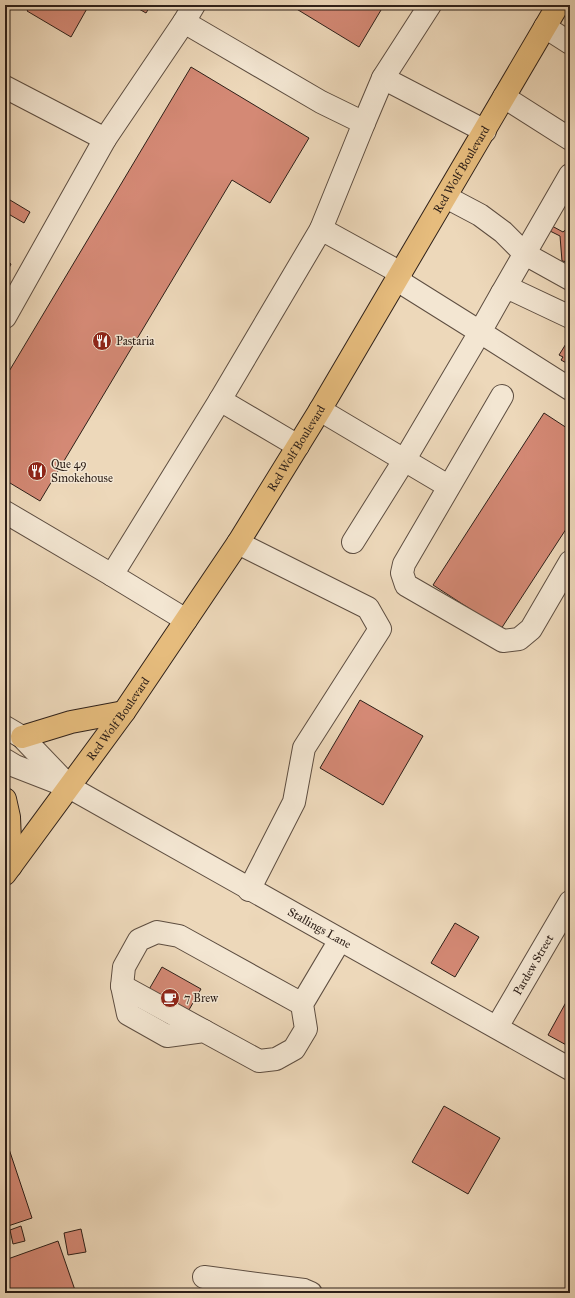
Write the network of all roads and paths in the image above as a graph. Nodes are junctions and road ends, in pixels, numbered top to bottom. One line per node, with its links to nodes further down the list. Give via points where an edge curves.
1 (430, 5): 6 (street)
2 (558, 5): 4 (highway, Red Wolf Boulevard)
3 (189, 14): 9 (street, via 321,102); 11 (street)
4 (545, 27): 5 (street); 8 (highway, Red Wolf Boulevard)
5 (570, 43)
6 (383, 78): 9 (street); 10 (street)
7 (5, 87): 11 (street)
8 (504, 97): 10 (highway, Red Wolf Boulevard); 12 (street)
9 (364, 123): 15 (street)
10 (485, 131): 14 (highway, Red Wolf Boulevard)
11 (105, 139): 21 (street)
12 (570, 139)
13 (568, 183): 16 (street)
14 (446, 198): 16 (street, via 480,215 503,232); 17 (highway, Red Wolf Boulevard)
15 (321, 229): 17 (street); 25 (street)
16 (524, 254): 18 (street); 19 (street)
17 (399, 277): 22 (street); 26 (highway, Red Wolf Boulevard)
18 (570, 279)
19 (502, 293): 20 (street, via 507,289 515,291); 22 (street)
20 (568, 316)
21 (5, 317)
22 (480, 332): 23 (street); 28 (street)
23 (570, 389)
24 (502, 396): 29 (street)
25 (220, 400): 27 (street); 34 (street)
26 (320, 410): 27 (highway, Red Wolf Boulevard); 28 (street)
27 (298, 446): 32 (highway, Red Wolf Boulevard)
28 (405, 459): 29 (street); 31 (street)
29 (448, 486): 33 (street, via 404,564 402,573 406,585 422,595 503,641 519,639 531,629)
30 (5, 512): 34 (street)
31 (353, 542)
32 (238, 543): 35 (highway, Red Wolf Boulevard); 42 (street, via 368,608 380,629 304,748 294,802)
33 (570, 562)
34 (112, 575): 35 (street)
35 (186, 620): 36 (highway, Red Wolf Boulevard)
36 (124, 712): 37 (highway); 39 (highway, Red Wolf Boulevard)
37 (14, 732): 39 (street, Stallings Lane)
38 (5, 760): 39 (street, Stallings Lane)
39 (69, 787): 41 (highway, Red Wolf Boulevard); 42 (street, Stallings Lane)
40 (5, 799): 41 (highway, via 9,817)
41 (8, 870)
42 (249, 890): 44 (street, Stallings Lane)
43 (570, 902): 46 (street, Pardew Street)
44 (340, 940): 45 (street); 46 (street, Stallings Lane)
45 (302, 1004): 45 (street, via 179,936 157,932 139,940 124,967 122,986 128,1014 167,1036 204,1031 259,1061 276,1059 294,1049 306,1029)
46 (497, 1027): 47 (street, Stallings Lane)
47 (570, 1069)
48 (204, 1277): 49 (street)
49 (311, 1293)

